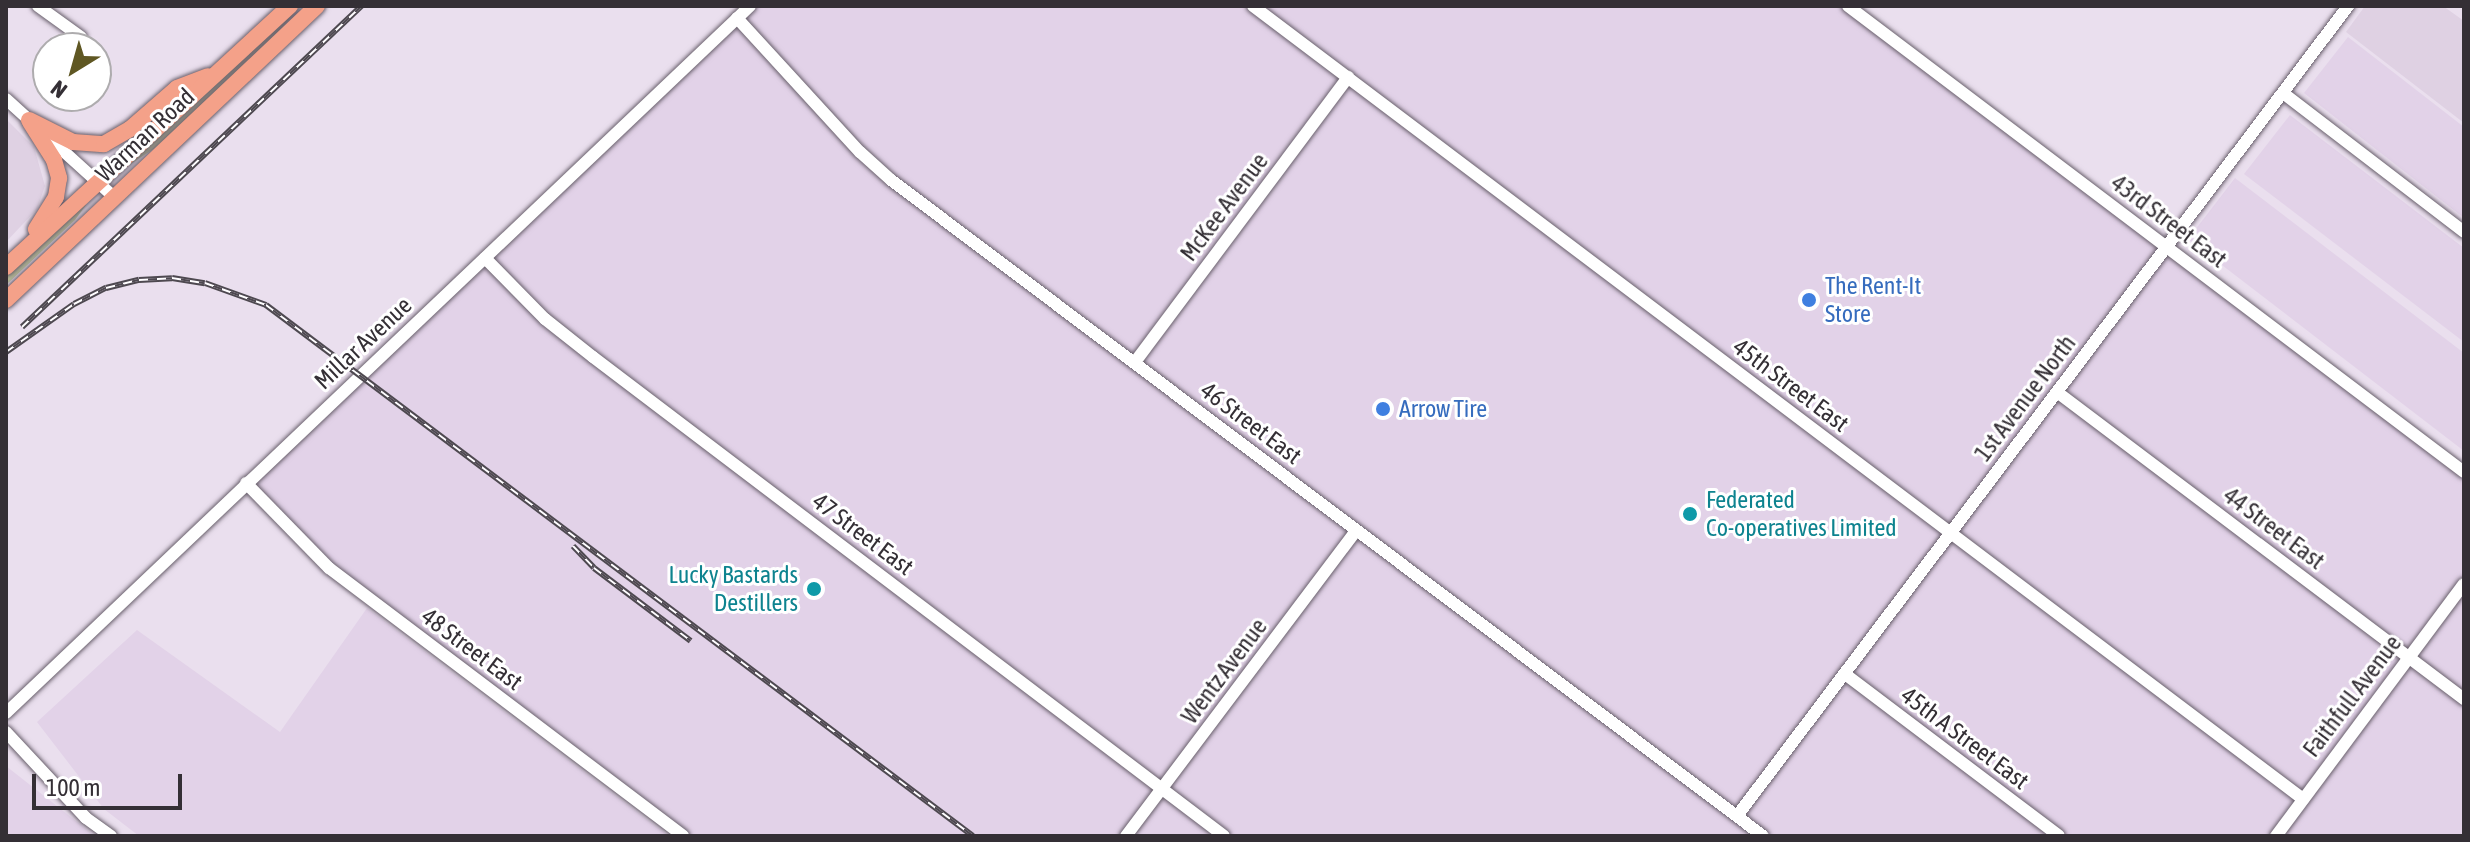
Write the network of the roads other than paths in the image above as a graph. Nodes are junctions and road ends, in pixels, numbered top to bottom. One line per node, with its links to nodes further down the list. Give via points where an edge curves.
1 (38, 6): 11 (street)
2 (290, 6): 12 (main road, Warman Road)
3 (309, 6): 10 (main road)
4 (317, 6): 10 (main road, Warman Road)
5 (750, 6): 9 (street, Millar Avenue)
6 (1253, 6): 13 (street, 45th Street East)
7 (1848, 6): 20 (street, 43rd Street East)
8 (2348, 6): 14 (street, 1st Avenue North)
9 (737, 18): 21 (street, Millar Avenue); 24 (street, 46 Street East, via 875,167)
10 (295, 27): 18 (main road, Warman Road)
11 (74, 32)
12 (217, 72): 16 (main road, via 177,88 104,144 73,142); 17 (main road, Warman Road)
13 (1348, 77): 24 (street, McKee Avenue); 29 (street, 45th Street East)
14 (2283, 93): 19 (street); 20 (street, 1st Avenue North)
15 (6, 99): 16 (street)
16 (29, 120): 17 (street); 22 (main road, via 54,160 59,184 49,210)
17 (97, 182): 18 (street); 22 (main road, Warman Road)
18 (114, 197): 23 (main road, Warman Road)
19 (2464, 232)
20 (2167, 247): 25 (street, 1st Avenue North); 26 (street, 43rd Street East)
21 (485, 258): 27 (street, Millar Avenue); 36 (street, 47 Street East, via 545,319 593,357)
22 (11, 262)
23 (6, 300)
24 (1135, 362): 28 (street, 46 Street East)
25 (2057, 392): 29 (street, 1st Avenue North); 31 (street, 44 Street East)
26 (2464, 472)
27 (246, 483): 34 (street, Millar Avenue); 40 (street, 48 Street East, via 329,568)
28 (1356, 531): 36 (street, Wentz Avenue); 38 (street, 46 Street East)
29 (1951, 533): 32 (street, 1st Avenue North); 37 (street, 45th Street East)
30 (2464, 584): 31 (street, Faithfull Avenue)
31 (2409, 657): 33 (street, 44 Street East); 37 (street, Faithfull Avenue)
32 (1845, 674): 38 (street, 1st Avenue North); 44 (street, 45th A Street East)
33 (2464, 699)
34 (6, 713)
35 (6, 732): 39 (street, via 86,818)
36 (1161, 791): 41 (street, Wentz Avenue); 42 (street, 47 Street East)
37 (2303, 799): 45 (street, Faithfull Avenue)
38 (1737, 816): 43 (street, 46 Street East)
39 (111, 836)
40 (683, 836)
41 (1126, 836)
42 (1224, 836)
43 (1763, 836)
44 (2059, 836)
45 (2276, 836)

